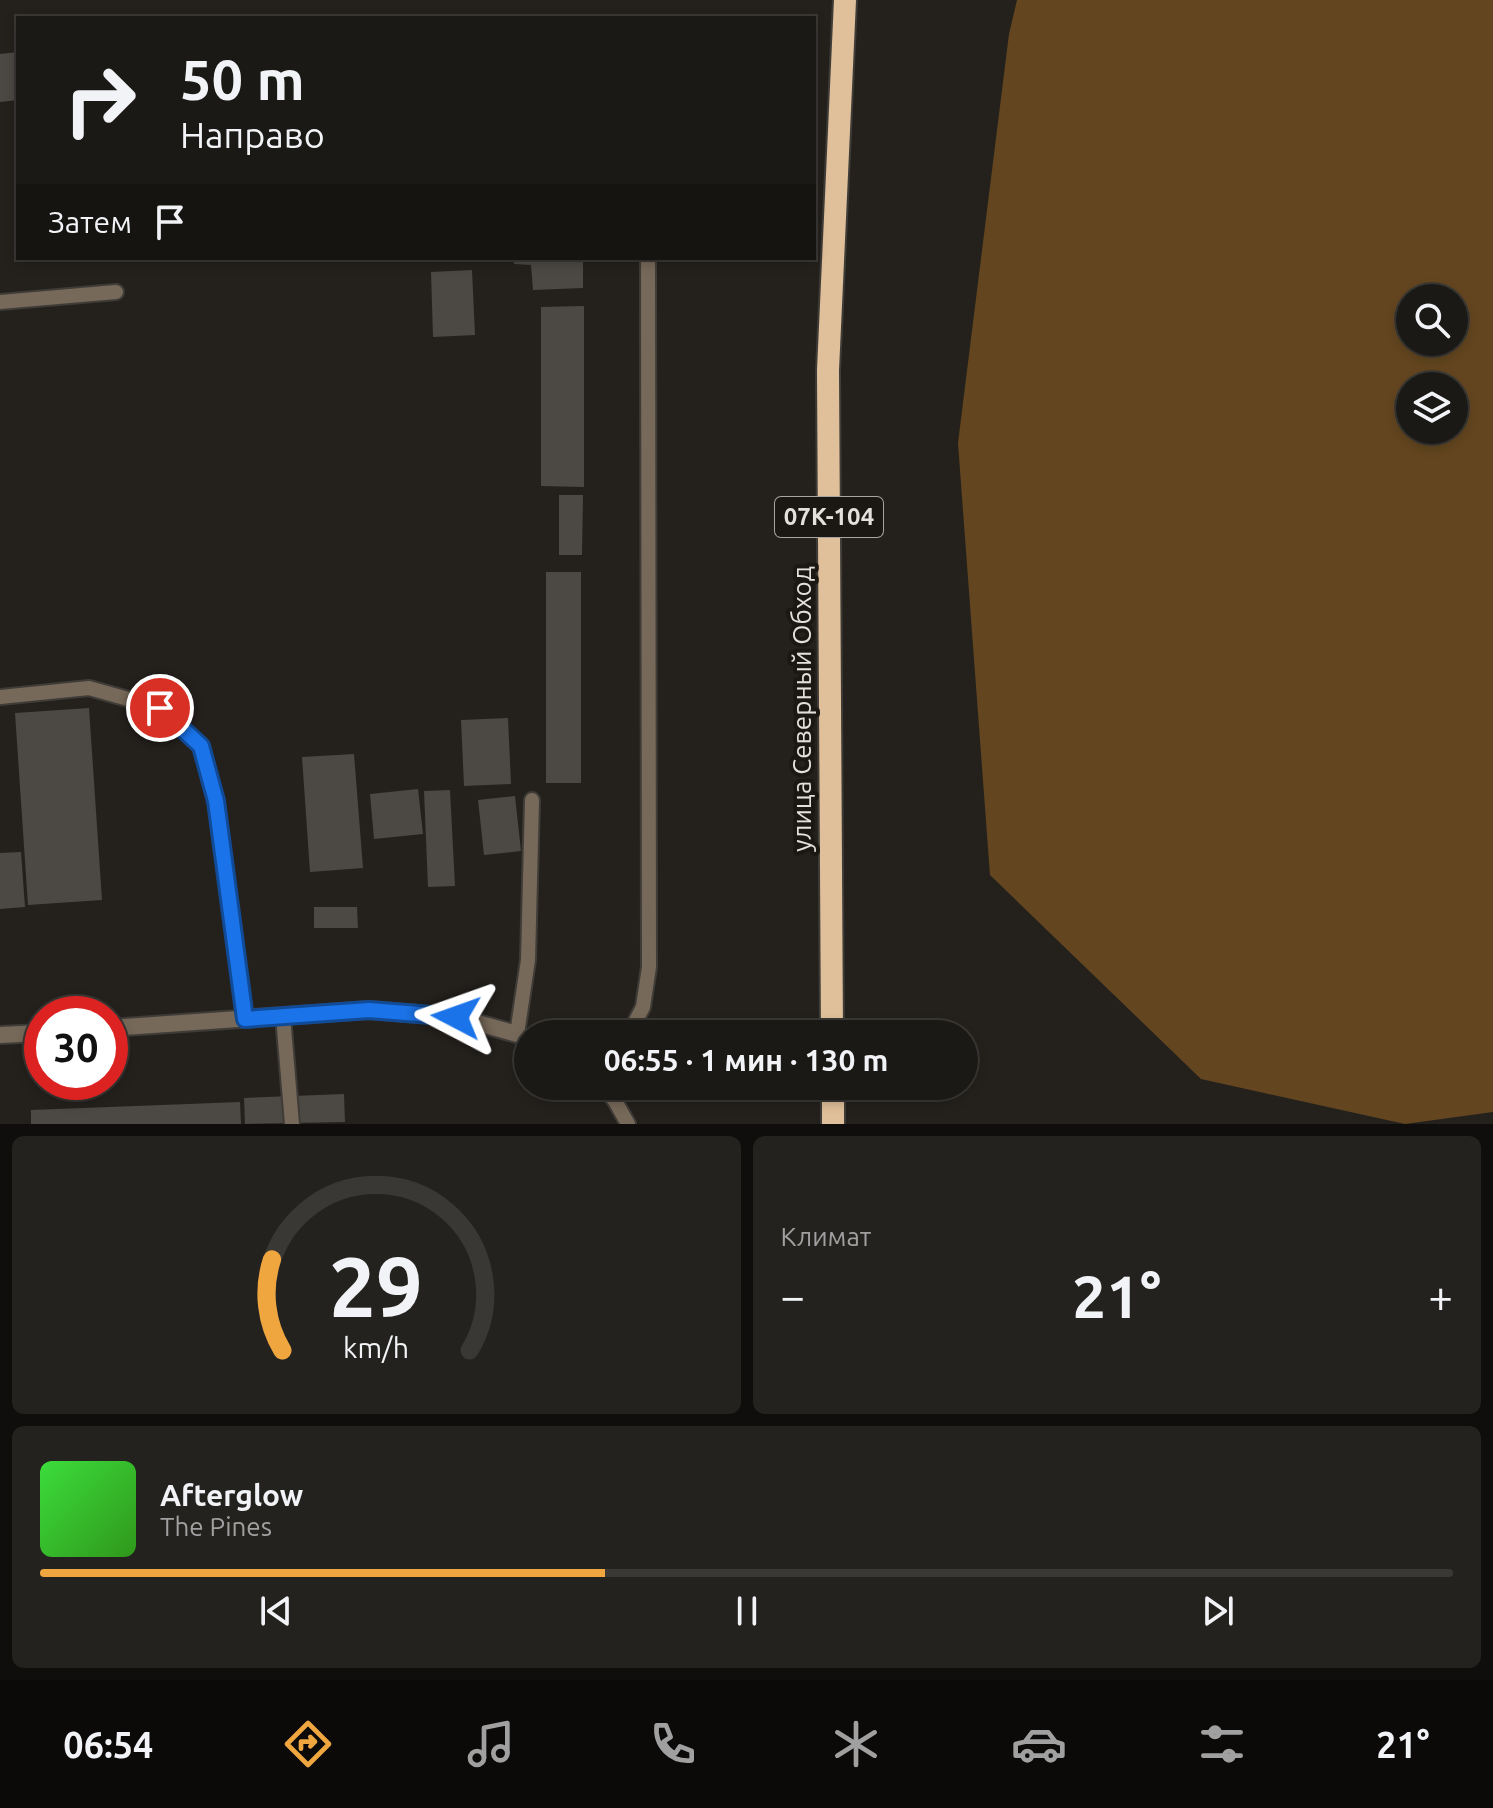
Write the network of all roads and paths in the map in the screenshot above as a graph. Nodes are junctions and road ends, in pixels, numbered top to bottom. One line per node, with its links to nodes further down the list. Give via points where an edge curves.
1 (845, 0): 11 (highway, улица Северный Обход / 07К-104, via 828,370)
2 (648, 260): 10 (lane, via 649,967)
3 (116, 292): 4 (lane)
4 (0, 302)
5 (0, 697): 8 (lane, via 89,688 160,708 201,746 216,801)
6 (532, 800): 9 (lane)
7 (283, 1016): 8 (street); 13 (street, via 369,1010 442,1015); 18 (lane)
8 (245, 1019): 12 (street)
9 (524, 1020)
10 (636, 1020)
11 (832, 1020)
12 (128, 1027)
13 (514, 1033)
14 (24, 1034): 15 (street)
15 (0, 1035)
16 (614, 1100): 19 (lane)
17 (833, 1100): 20 (highway)
18 (292, 1124)
19 (628, 1124)
20 (833, 1124)

